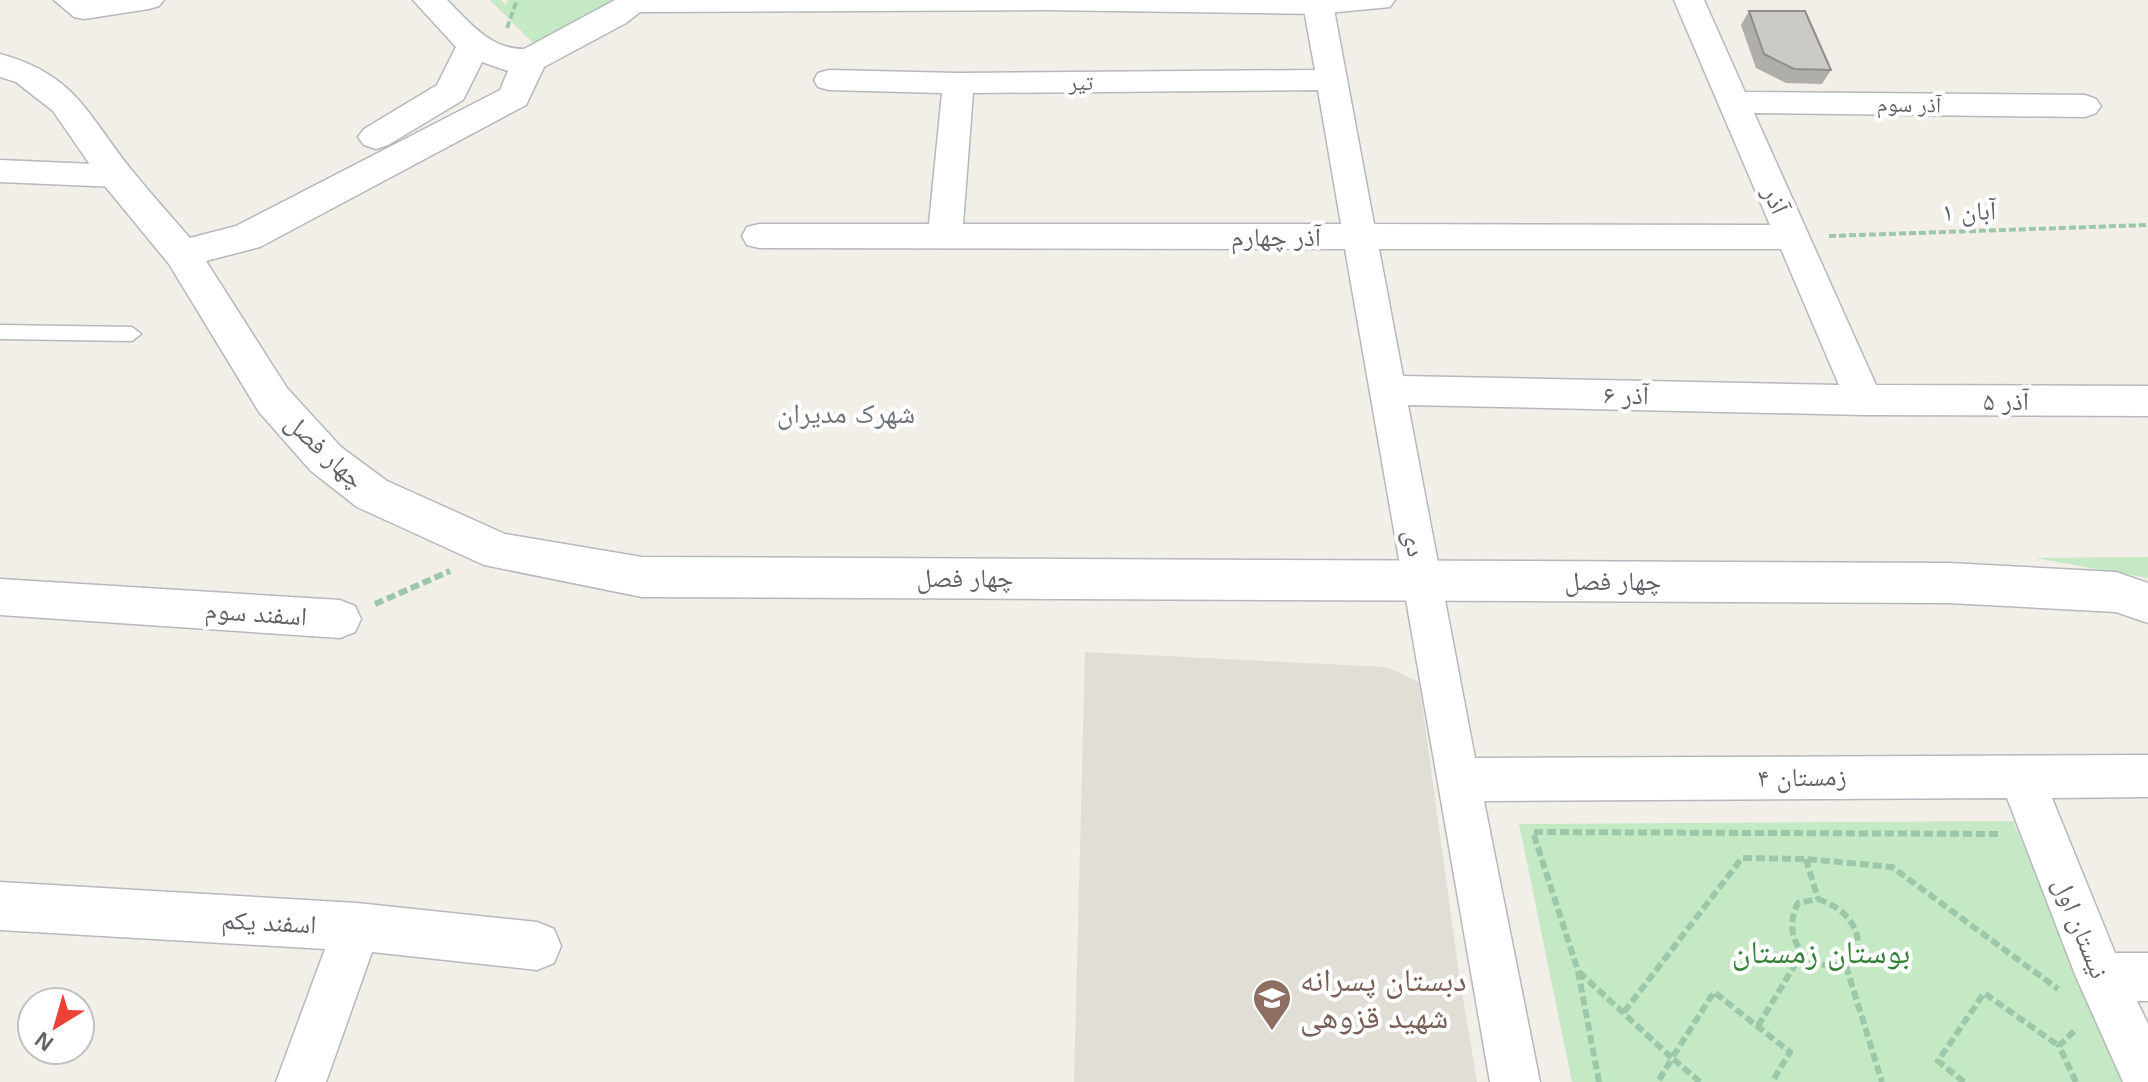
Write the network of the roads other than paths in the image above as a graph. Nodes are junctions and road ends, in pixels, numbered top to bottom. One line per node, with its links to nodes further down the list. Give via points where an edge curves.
1 (69, 0): 2 (street, via 84,10)
2 (149, 0)
3 (429, 0): 9 (street)
4 (1044, 0): 7 (street); 8 (street)
5 (1379, 0): 8 (street)
6 (1689, 0): 14 (street, آذر)
7 (635, 1): 9 (street, via 615,16)
8 (1318, 4): 12 (street, دی)
9 (502, 48): 22 (street, via 451,92 229,217); 22 (street, via 514,97 247,237)
10 (0, 65): 17 (street, چهار فصل, via 28,74 65,103)
11 (829, 80): 13 (street, تیر)
12 (1332, 80): 13 (street, تیر); 20 (street, دی)
13 (958, 83): 19 (street)
14 (1733, 102): 15 (street, آذر سوم); 21 (street, آذر)
15 (2085, 106)
16 (0, 171): 17 (street)
17 (117, 176): 22 (street, چهار فصل)
18 (759, 236): 19 (street, آذر چهارم)
19 (945, 236): 20 (street, آذر چهارم)
20 (1362, 237): 21 (street, آذر چهارم); 25 (street, دی)
21 (1792, 237): 26 (street, آذر)
22 (182, 254): 28 (street, چهار فصل, via 273,400 326,459 372,494 500,552 642,577)
23 (0, 332): 24 (lane)
24 (132, 334)
25 (1387, 390): 26 (street, آذر ۶); 28 (street, دی)
26 (1864, 400): 27 (street, آذر ۵)
27 (2148, 401)
28 (1421, 580): 30 (street, چهار فصل, via 1949,583 2116,592); 34 (street, دی)
29 (0, 597): 31 (street, اسفند سوم)
30 (2148, 603)
31 (340, 619)
32 (2020, 774): 33 (street, زمستان ۴); 34 (street, زمستان ۴); 39 (street, نیستان اول)
33 (2148, 776)
34 (1457, 780): 42 (street, دی)
35 (0, 906): 36 (street, اسفند یکم)
36 (357, 927): 37 (street, اسفند یکم); 41 (street)
37 (537, 946)
38 (2148, 977): 39 (street)
39 (2083, 986): 40 (street, نیستان اول)
40 (2148, 1079)
41 (301, 1082)
42 (1515, 1082)

